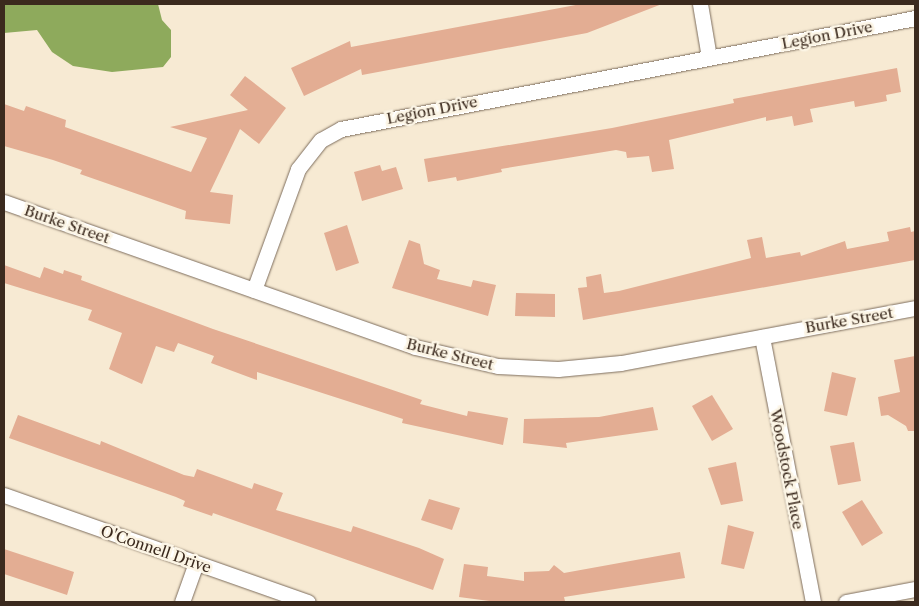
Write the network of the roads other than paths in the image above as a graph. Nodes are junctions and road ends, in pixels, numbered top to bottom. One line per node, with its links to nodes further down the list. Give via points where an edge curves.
1 (700, 4): 3 (street)
2 (915, 18): 3 (street, Legion Drive)
3 (709, 57): 5 (street, Legion Drive, via 355,124 331,134 298,168)
4 (4, 202): 5 (street, Burke Street)
5 (254, 290): 7 (street, Burke Street, via 442,355 526,369 598,366)
6 (915, 308): 7 (street, Burke Street)
7 (762, 337): 13 (street, Woodstock Place)
8 (4, 495): 9 (street, O'Connell Drive)
9 (196, 563): 11 (street); 12 (street, O'Connell Drive)
10 (915, 589): 14 (street)
11 (182, 602)
12 (308, 602)
13 (813, 602)
14 (846, 602)

